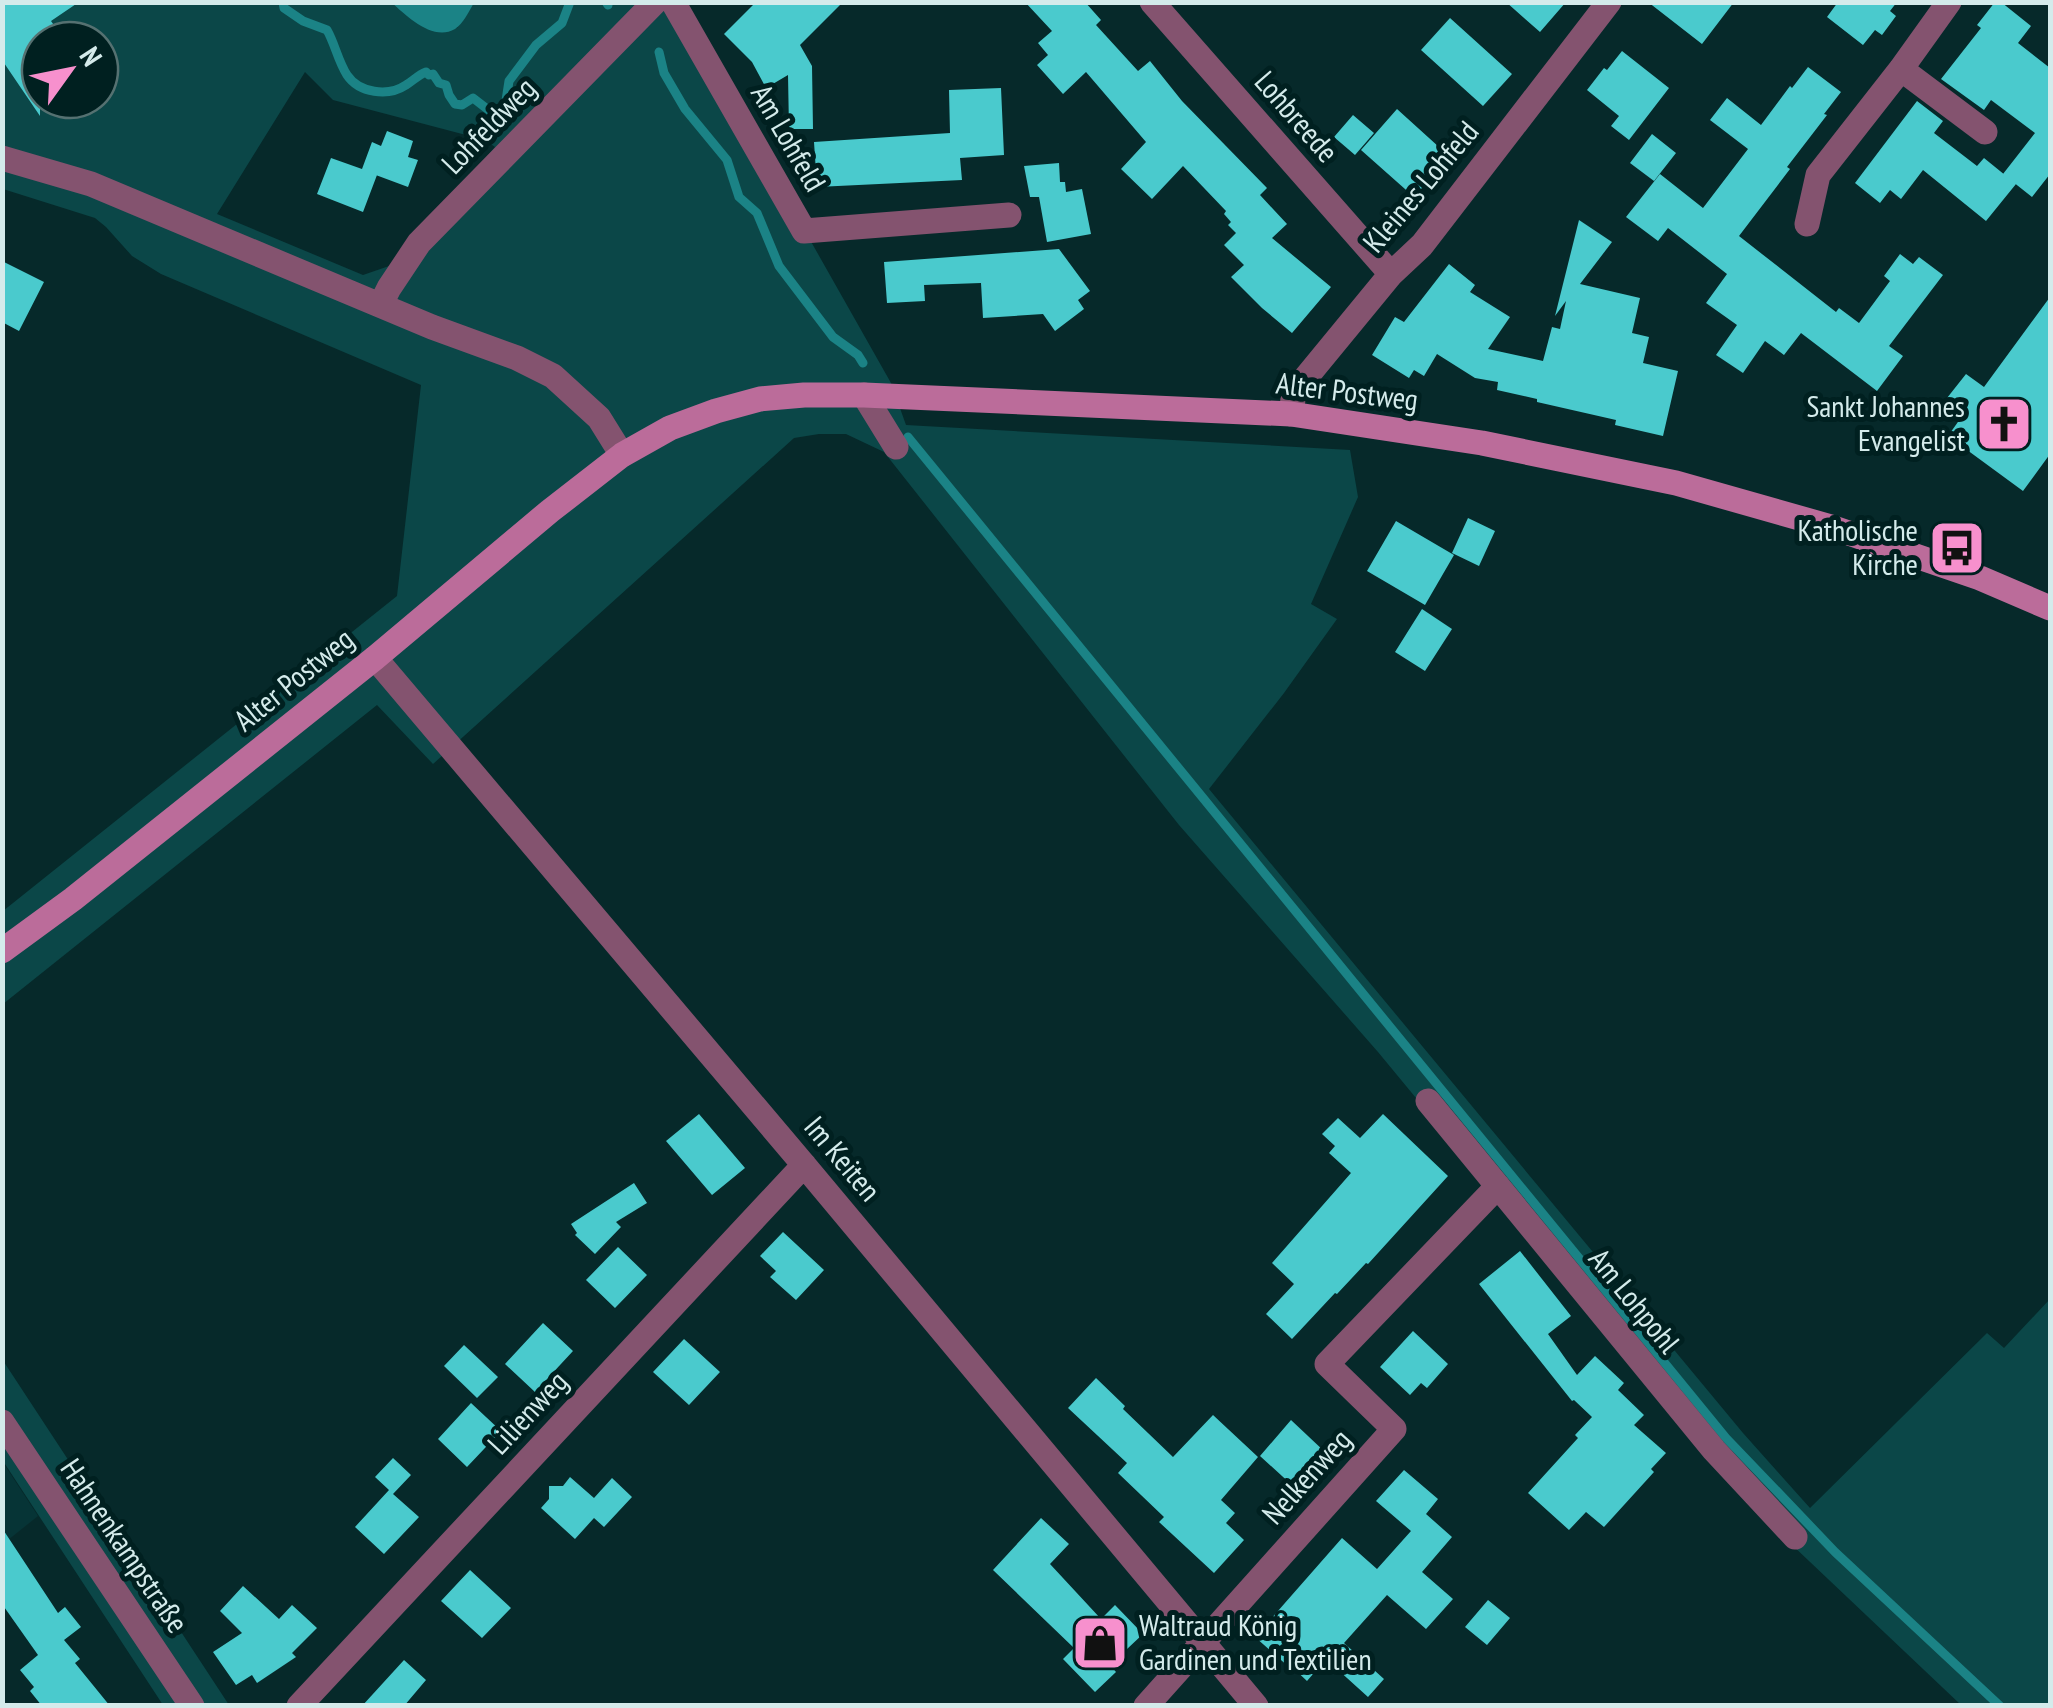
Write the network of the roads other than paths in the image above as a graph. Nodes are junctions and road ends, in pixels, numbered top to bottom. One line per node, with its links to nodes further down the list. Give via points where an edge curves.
1 (655, 2): 12 (street, Lohfeldweg, via 419,243)
2 (673, 2): 9 (street, Am Lohfeld, via 804,232)
3 (1152, 2): 11 (street, Lohbreede)
4 (1609, 2): 11 (street, Kleines Lohfeld, via 1422,245)
5 (1948, 2): 6 (street)
6 (1900, 69): 7 (street); 10 (street, via 1818,174)
7 (1985, 132)
8 (2, 158): 12 (street, via 90,184)
9 (1009, 215)
10 (1807, 224)
11 (1391, 274): 14 (street, Kleines Lohfeld, via 1294,392)
12 (381, 304): 16 (street, via 553,376 599,418)
13 (864, 395): 14 (street, Alter Postweg); 15 (street); 16 (street, Alter Postweg, via 760,399 670,428)
14 (1291, 414): 17 (street, Alter Postweg, via 1482,443 1676,484 1868,538)
15 (896, 447)
16 (622, 455): 18 (street, Alter Postweg)
17 (2050, 608)
18 (375, 658): 19 (street, Alter Postweg); 21 (street, Im Keiten)
19 (2, 951)
20 (1428, 1101): 22 (street, Am Lohpohl)
21 (804, 1165): 25 (street, Im Keiten); 27 (street, Lilienweg)
22 (1498, 1186): 24 (street, Am Lohpohl, via 1714,1450); 25 (street, Nelkenweg, via 1327,1364 1394,1429)
23 (2, 1422): 26 (street, Hahnenkampstraße)
24 (1795, 1537)
25 (1202, 1643): 28 (street); 29 (street, Im Keiten)
26 (192, 1706)
27 (299, 1706)
28 (1146, 1706)
29 (1256, 1706)

